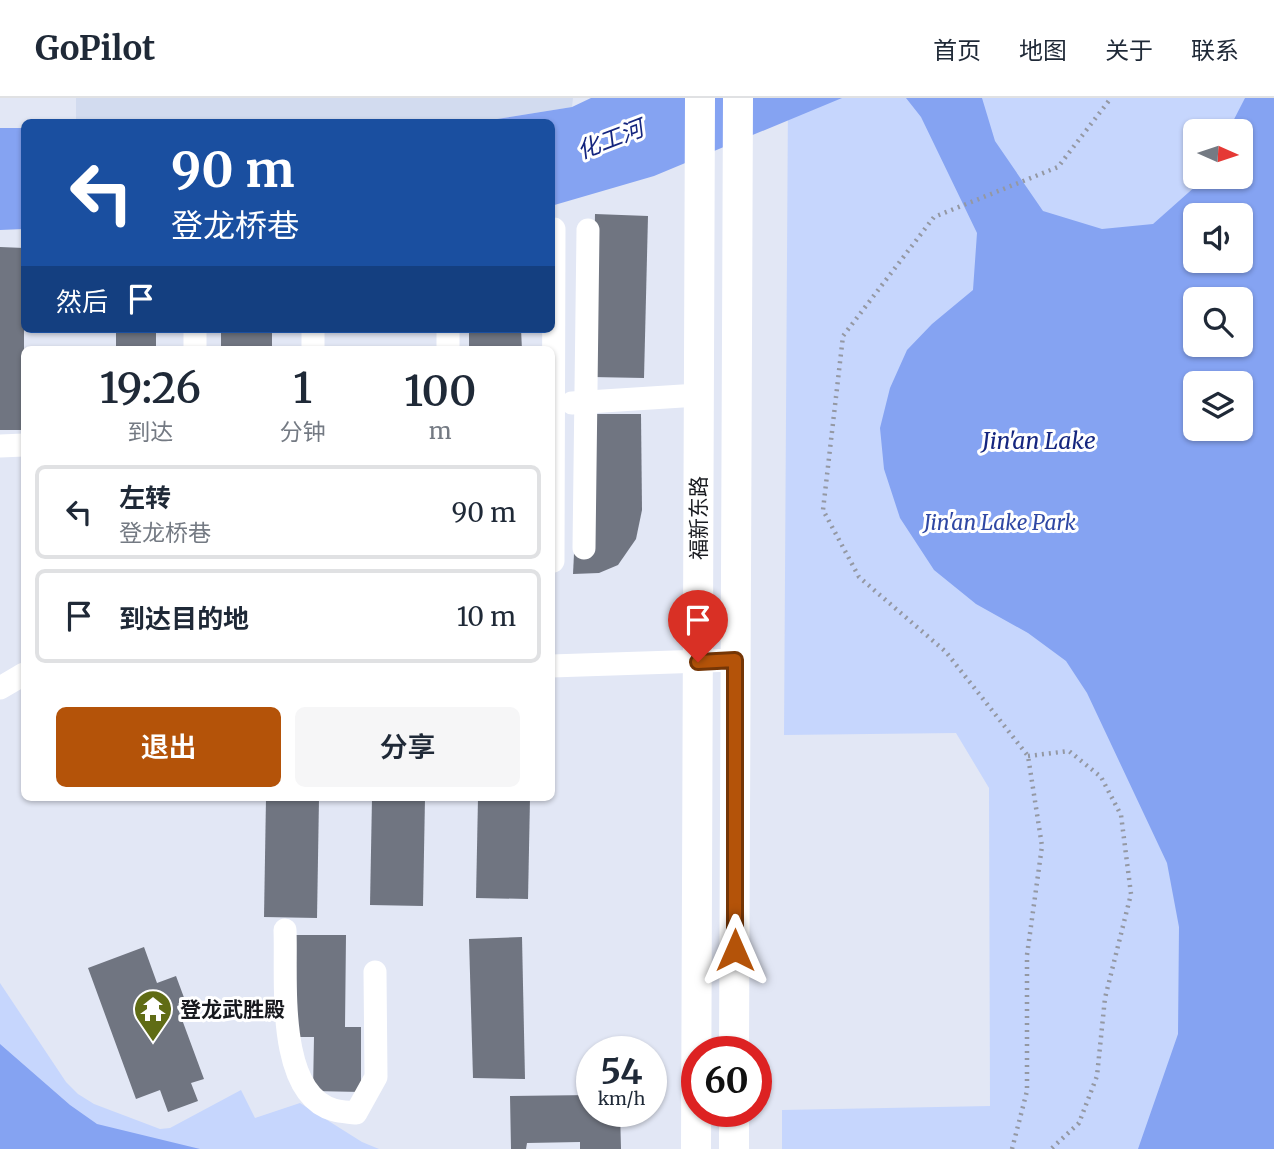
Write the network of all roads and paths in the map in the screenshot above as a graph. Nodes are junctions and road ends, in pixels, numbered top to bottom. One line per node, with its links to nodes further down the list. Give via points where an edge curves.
1 (700, 98): 5 (main road, 福新东路)
2 (738, 98): 11 (main road, 福新东路)
3 (1111, 98): 16 (path, via 1058,167 934,217 843,335 822,510 859,577 946,652)
4 (588, 230): 6 (street)
5 (698, 395): 6 (street); 12 (main road, 福新东路)
6 (586, 402): 7 (street); 10 (street)
7 (555, 405)
8 (21, 445): 9 (street)
9 (0, 446)
10 (584, 548)
11 (735, 660): 12 (street); 19 (main road, 福新东路)
12 (698, 662): 13 (street); 21 (main road, 福新东路)
13 (555, 666)
14 (21, 676): 15 (street)
15 (0, 688)
16 (1028, 756): 23 (path, via 1042,846 1027,955 1027,1091); 24 (path, via 1069,751 1101,777 1121,816 1131,894 1105,998 1097,1076 1079,1123)
17 (285, 930): 18 (street, via 288,1048 309,1093 332,1110 356,1113 376,1077)
18 (375, 972)
19 (734, 1036)
20 (734, 1127): 22 (main road)
21 (696, 1149)
22 (734, 1149)
23 (1012, 1149)
24 (1051, 1149)

